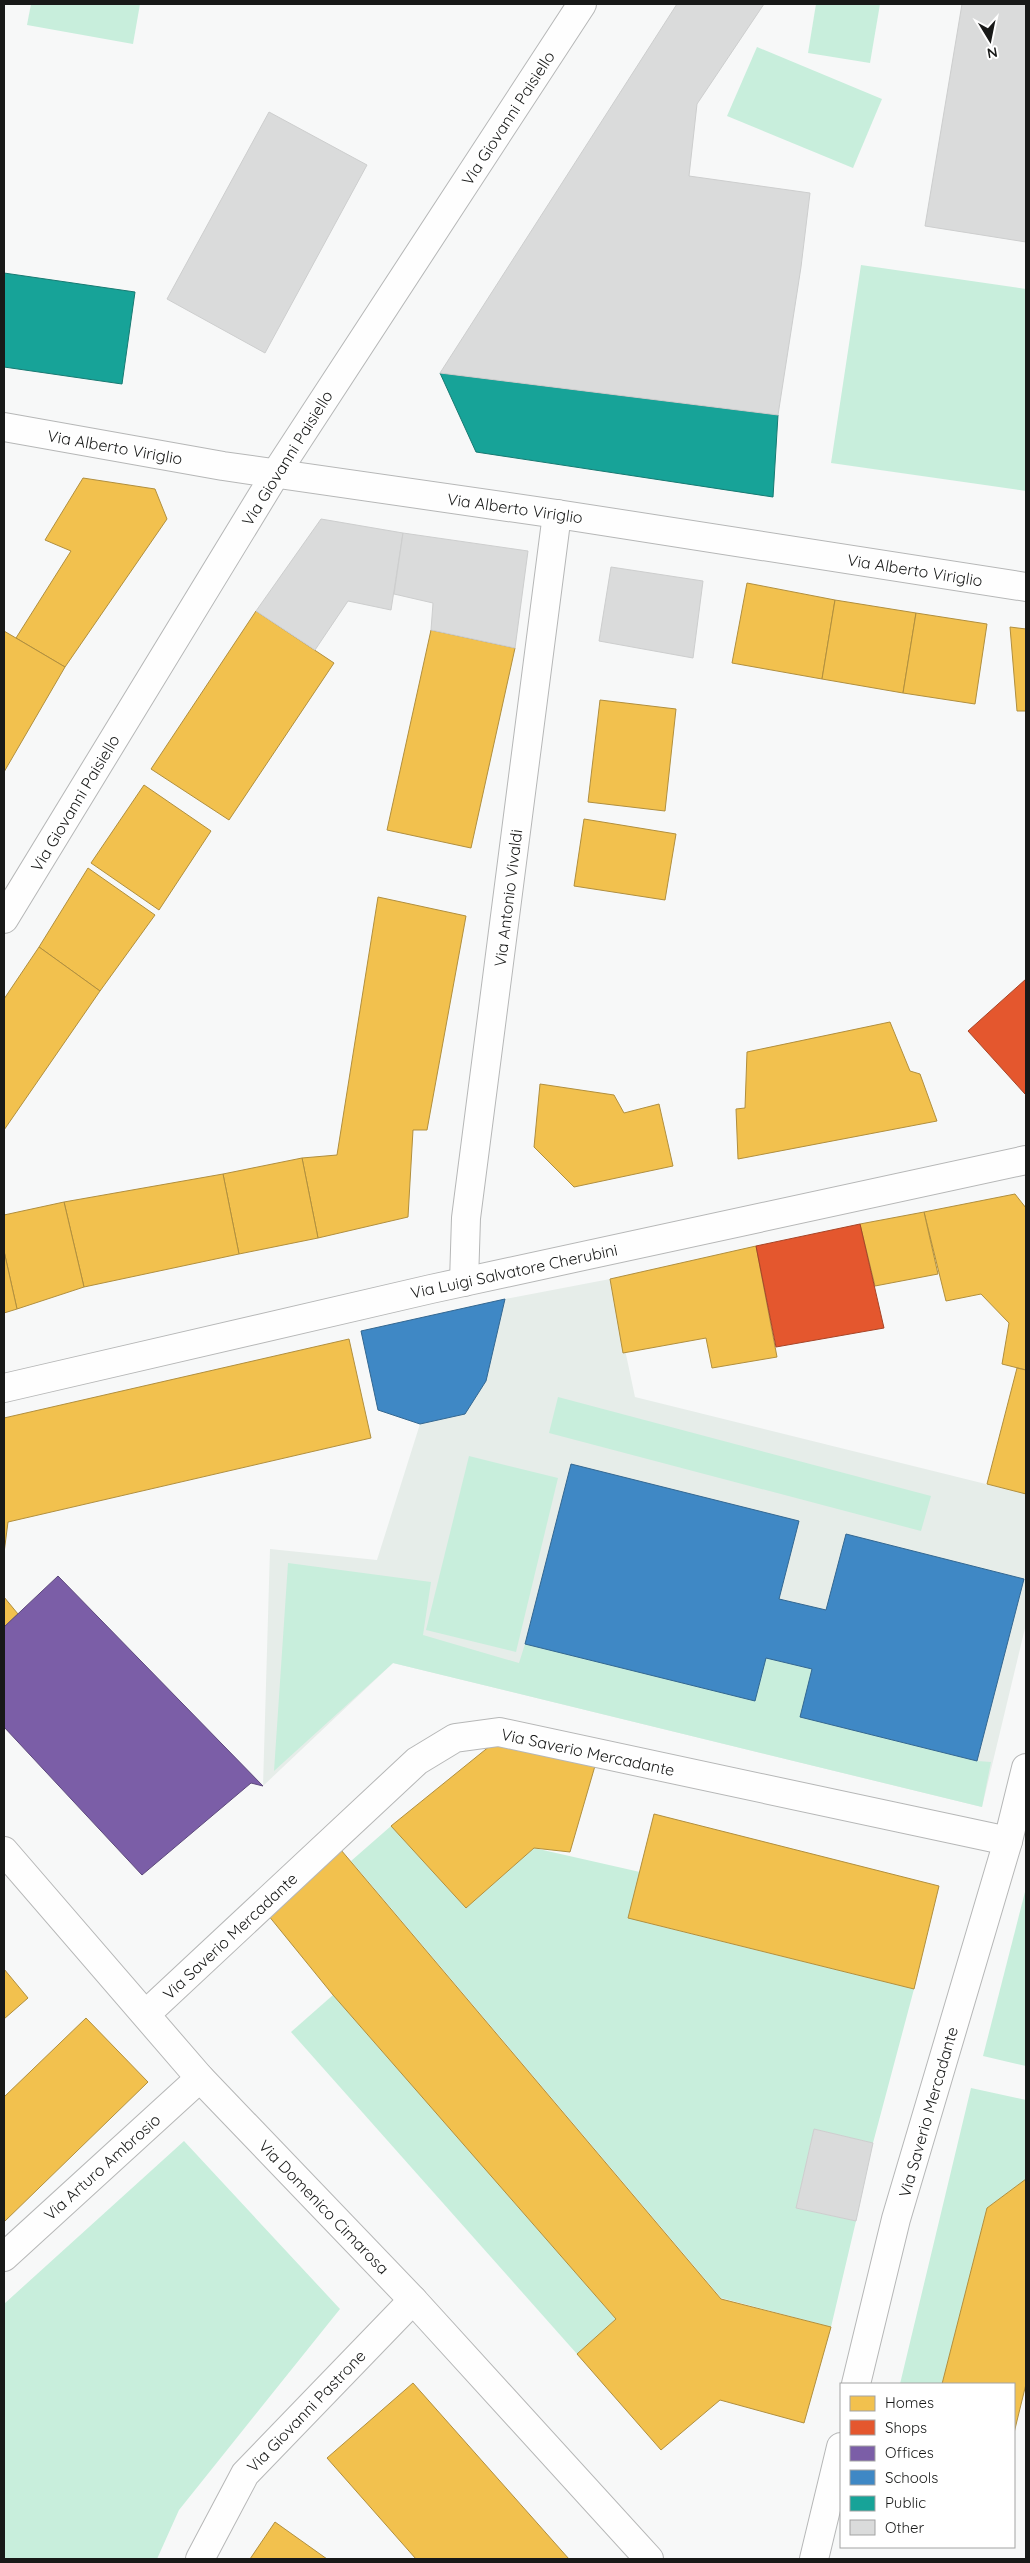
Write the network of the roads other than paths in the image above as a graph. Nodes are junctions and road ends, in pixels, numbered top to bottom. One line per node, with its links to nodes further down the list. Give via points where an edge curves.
1 (582, 4): 3 (street, Via Giovanni Paisiello)
2 (4, 427): 3 (street, Via Alberto Viriglio)
3 (276, 473): 4 (street, Via Alberto Viriglio); 6 (street, Via Giovanni Paisiello)
4 (557, 514): 5 (street, Via Alberto Viriglio); 8 (street, Via Antonio Vivaldi, via 466,1218)
5 (1026, 587)
6 (4, 919)
7 (1026, 1160): 8 (street, Via Luigi Salvatore Cherubini)
8 (464, 1282): 9 (street, Via Luigi Salvatore Cherubini)
9 (4, 1388)
10 (1026, 1768): 11 (street, Via Saverio Mercadante)
11 (1008, 1841): 13 (street, Via Saverio Mercadante, via 499,1732 456,1738 417,1760); 17 (street, Via Saverio Mercadante, via 896,2220)
12 (4, 1851): 13 (street, Via Domenico Cimarosa)
13 (146, 2014): 14 (street, Via Domenico Cimarosa)
14 (200, 2078): 15 (street, Via Arturo Ambrosio); 16 (street, Via Domenico Cimarosa)
15 (4, 2257)
16 (413, 2300): 19 (street, Via Giovanni Pastrone, via 245,2474); 20 (street, Via Domenico Cimarosa)
17 (856, 2383)
18 (840, 2450): 21 (street)
19 (200, 2559)
20 (649, 2559)
21 (814, 2559)

